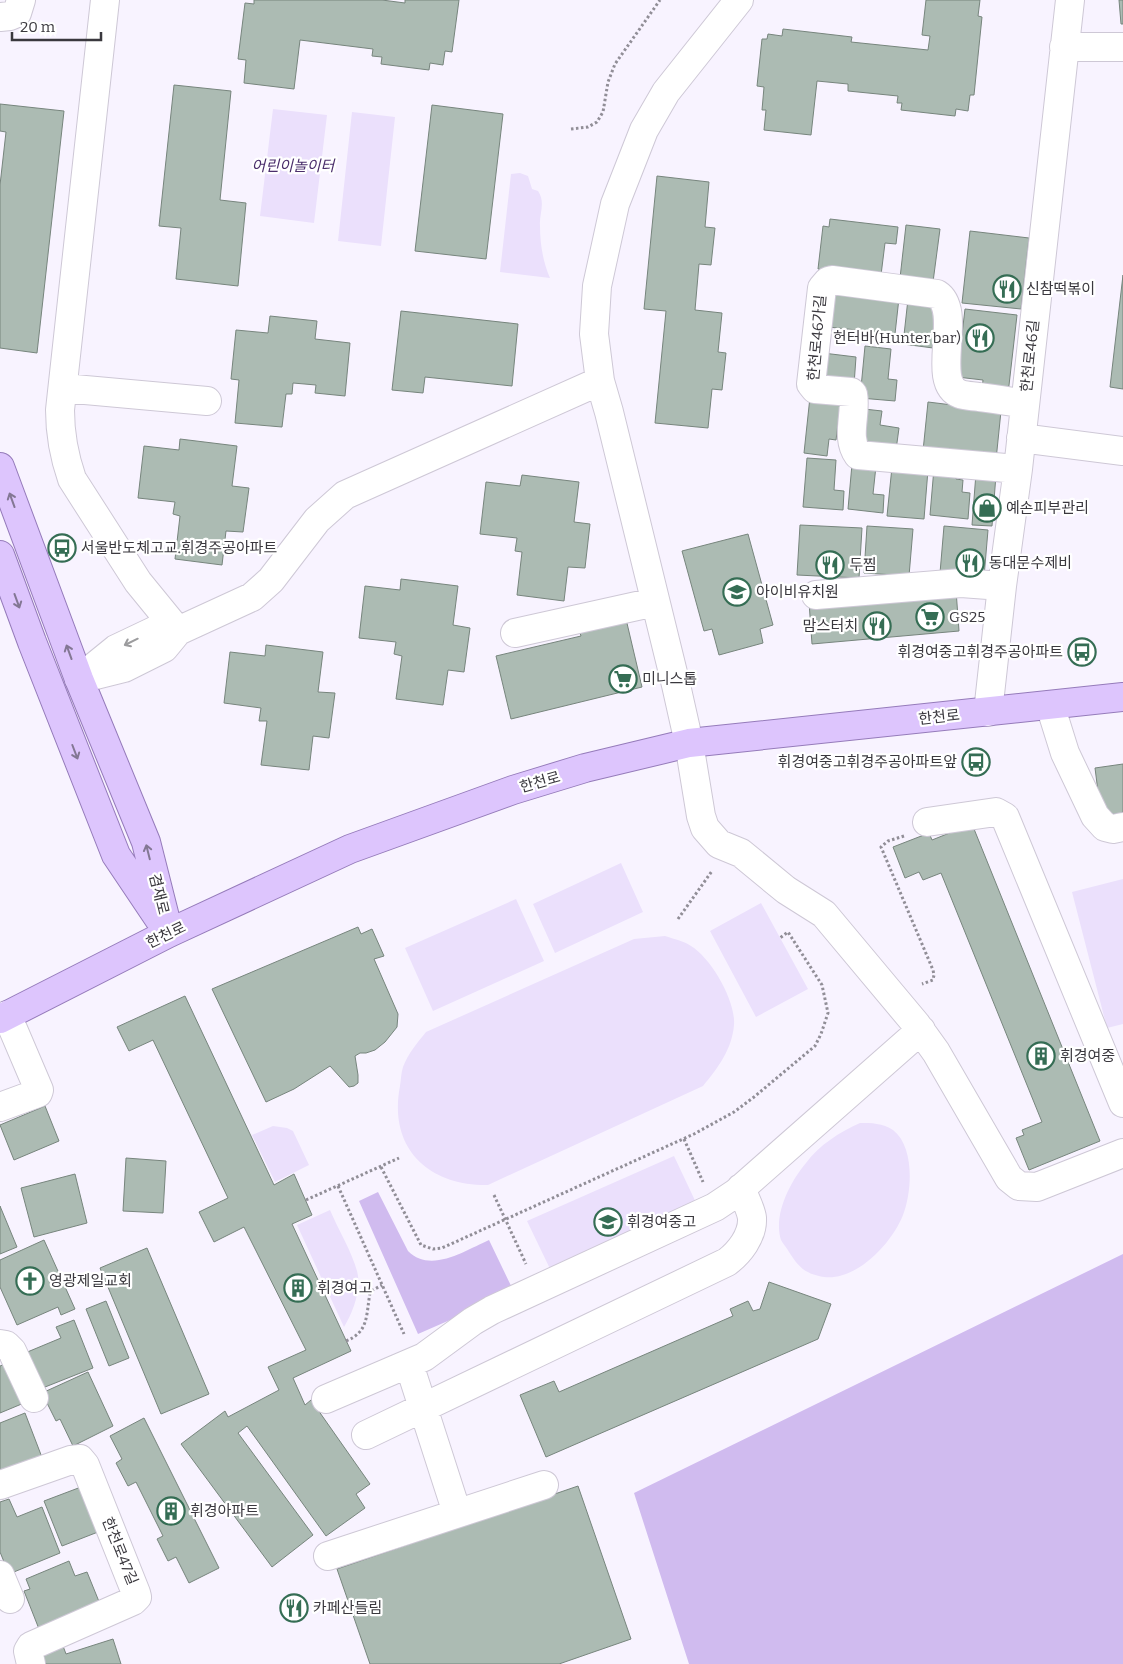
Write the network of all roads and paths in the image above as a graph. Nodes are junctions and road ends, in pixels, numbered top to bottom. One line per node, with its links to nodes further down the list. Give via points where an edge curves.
1 (21, 0): 6 (street, via 17,13)
2 (105, 0): 11 (street)
3 (660, 0): 9 (path, via 614,64 604,112 597,122 588,127)
4 (739, 0): 10 (street, via 666,92 644,130 615,204 596,286 594,334)
5 (1070, 0): 7 (street, 한천로46길)
6 (0, 17)
7 (1064, 47): 8 (street); 13 (street, 한천로46길)
8 (1123, 48)
9 (571, 129)
10 (600, 380): 21 (street); 22 (street, via 345,495 317,520 271,580 252,597)
11 (63, 388): 12 (street); 22 (street, via 60,428 72,479 138,582)
12 (207, 401)
13 (1025, 404): 14 (street, 한천로46길); 17 (street, 한천로46가길, via 960,395 950,387 947,376 947,317 943,298 937,294 832,280 822,288 811,384 815,389 853,394 852,441 858,455)
14 (1021, 438): 15 (street); 17 (street, 한천로46길)
15 (1123, 451)
16 (0, 467): 24 (main road, 겸재로, one-way to 16)
17 (1018, 469): 19 (street, 한천로46길)
18 (0, 555): 33 (main road, 겸재로, one-way to 33, via 116,855)
19 (1002, 586): 20 (street, via 962,583); 27 (street, 한천로46길)
20 (816, 595)
21 (655, 602): 23 (street); 28 (street)
22 (178, 631): 24 (street, via 156,630 116,650)
23 (515, 633)
24 (79, 679): 33 (main road, 겸재로, one-way to 24, via 146,842)
25 (1123, 697): 26 (main road, 한천로)
26 (1050, 706): 27 (main road, 한천로); 30 (street, via 1065,753 1095,816 1105,827)
27 (988, 712): 28 (main road, 한천로)
28 (690, 743): 33 (main road, 한천로, via 585,768 512,790 350,849); 37 (street, via 701,816 712,838 741,853 786,890 824,914)
29 (919, 827): 35 (path, via 881,847 933,970 933,980); 38 (street, via 996,812 1005,817)
30 (1123, 827)
31 (712, 871): 32 (path)
32 (678, 920)
33 (169, 933): 36 (main road, 한천로)
34 (780, 938): 40 (path, via 788,932 822,985 828,1013 821,1034 815,1046 754,1097 734,1112)
35 (922, 984)
36 (3, 1017): 39 (street, via 39,1090)
37 (921, 1030): 41 (street, via 998,1162 1009,1178 1020,1186 1037,1187); 45 (street)
38 (1123, 1103)
39 (0, 1107)
40 (684, 1138): 48 (path); 49 (path)
41 (1123, 1153)
42 (399, 1158): 43 (path)
43 (381, 1167): 44 (path); 49 (path, via 421,1245 442,1248)
44 (338, 1186): 47 (path); 50 (path)
45 (741, 1188): 48 (street); 57 (street, via 752,1218 751,1230 738,1254 727,1262)
46 (494, 1195): 49 (path)
47 (306, 1200)
48 (715, 1207): 51 (street)
49 (506, 1220): 51 (path)
50 (382, 1285): 52 (path, via 370,1294 362,1330); 54 (path)
51 (538, 1289): 54 (street, via 473,1321)
52 (346, 1341)
53 (0, 1344): 55 (street, via 12,1350)
54 (413, 1362): 56 (street); 57 (street)
55 (34, 1398)
56 (326, 1399)
57 (424, 1408): 58 (street); 61 (street)
58 (366, 1435)
59 (0, 1485): 63 (street, 한천로47길, via 80,1459 137,1597 31,1646 28,1651)
60 (544, 1485): 61 (street)
61 (457, 1513): 62 (street)
62 (328, 1556)
63 (31, 1664)

